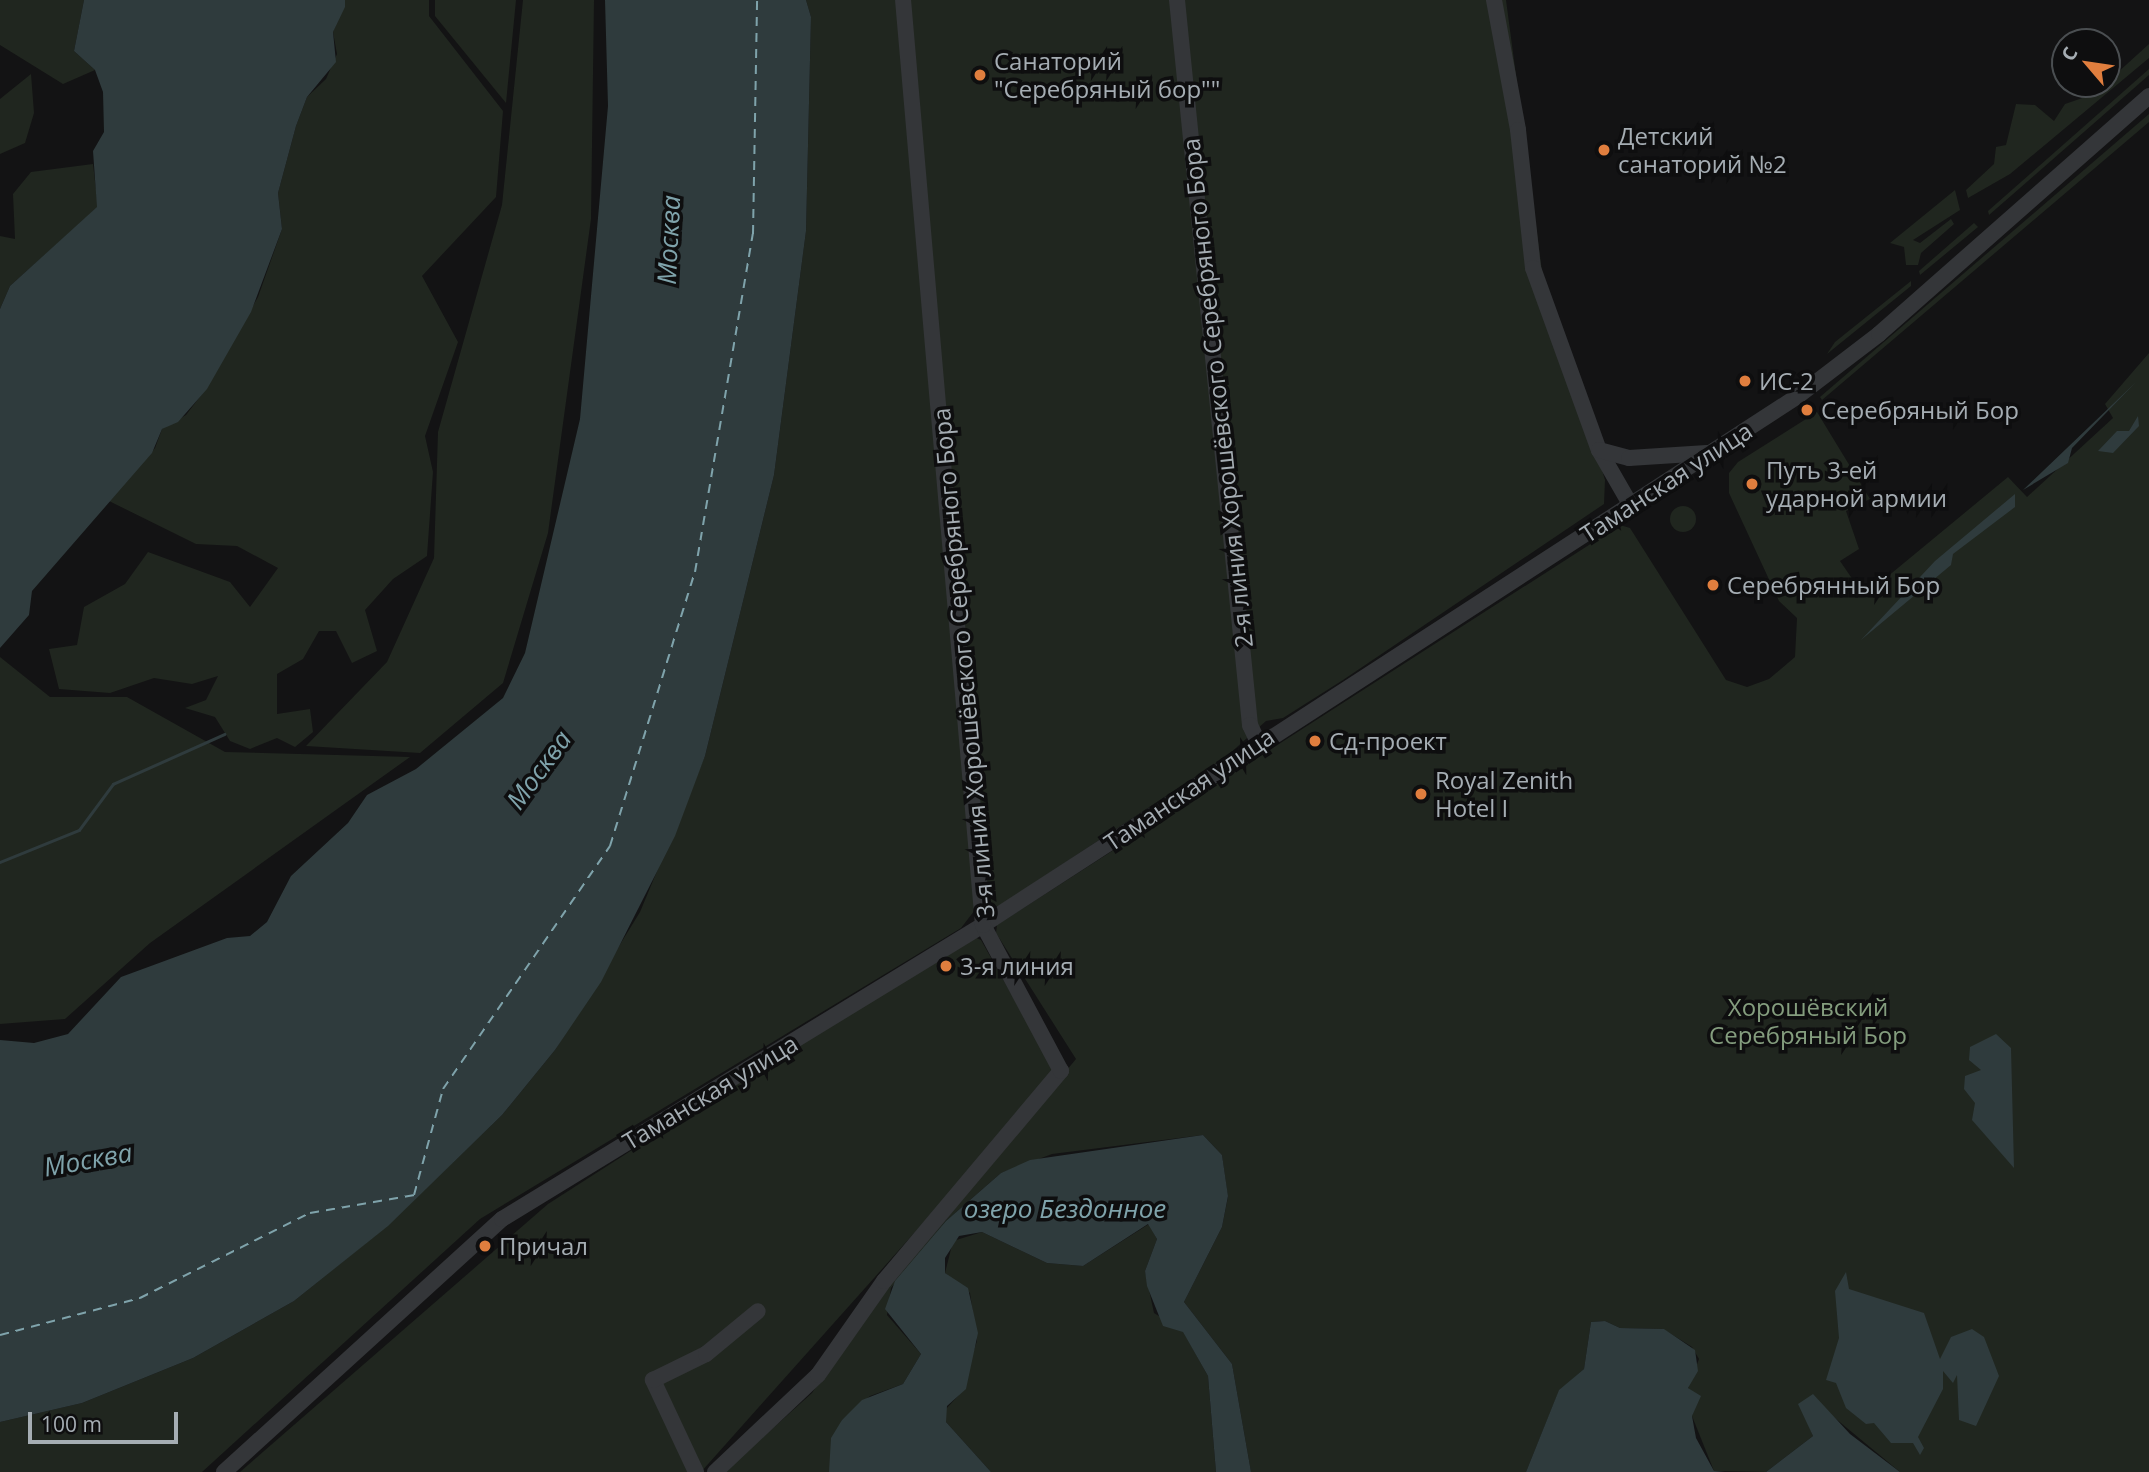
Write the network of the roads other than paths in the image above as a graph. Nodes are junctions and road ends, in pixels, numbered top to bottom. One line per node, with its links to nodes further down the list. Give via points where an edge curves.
1 (903, 0): 10 (street, 3-я линия Хорошёвского Серебряного Бора)
2 (1177, 0): 9 (street, 2-я линия Хорошёвского Серебряного Бора, via 1250,725)
3 (1494, 0): 5 (street, via 1533,268)
4 (2149, 96): 7 (street, Таманская улица, via 1879,334 1723,447)
5 (1599, 450): 6 (street); 8 (street)
6 (1638, 458): 7 (street); 8 (street, via 1623,468)
7 (1685, 463): 8 (street, Таманская улица)
8 (1626, 498): 9 (street, Таманская улица)
9 (1258, 742): 10 (street, Таманская улица)
10 (983, 925): 12 (street, Таманская улица, via 502,1219); 14 (street, 3-я линия Хорошёвского Серебряного Бора, via 1061,1071 884,1281 818,1376)
11 (758, 1311): 13 (street, via 706,1354 653,1380)
12 (224, 1472)
13 (696, 1472)
14 (715, 1472)

